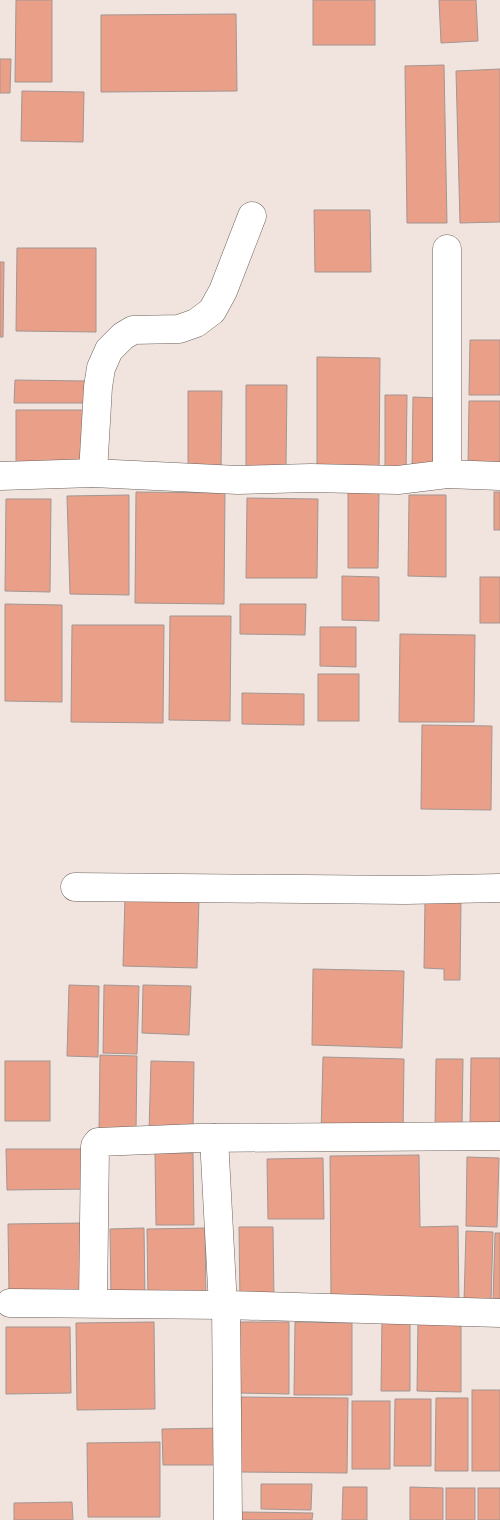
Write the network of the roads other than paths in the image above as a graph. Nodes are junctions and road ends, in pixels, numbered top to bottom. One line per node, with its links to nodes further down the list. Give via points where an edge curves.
1 (252, 216): 3 (street, via 212,311 196,323 179,328 133,330 109,350 101,368 98,387)
2 (447, 249): 4 (street)
3 (93, 473): 4 (street, via 238,480 398,480); 5 (street)
4 (447, 474): 6 (street)
5 (0, 476)
6 (500, 476)
7 (75, 887): 8 (street)
8 (500, 888)
9 (500, 1136): 10 (street)
10 (214, 1138): 12 (street, via 101,1141 95,1144); 13 (street)
11 (10, 1303): 12 (street)
12 (93, 1303): 13 (street)
13 (224, 1305): 14 (street); 15 (street)
14 (500, 1313)
15 (228, 1520)

